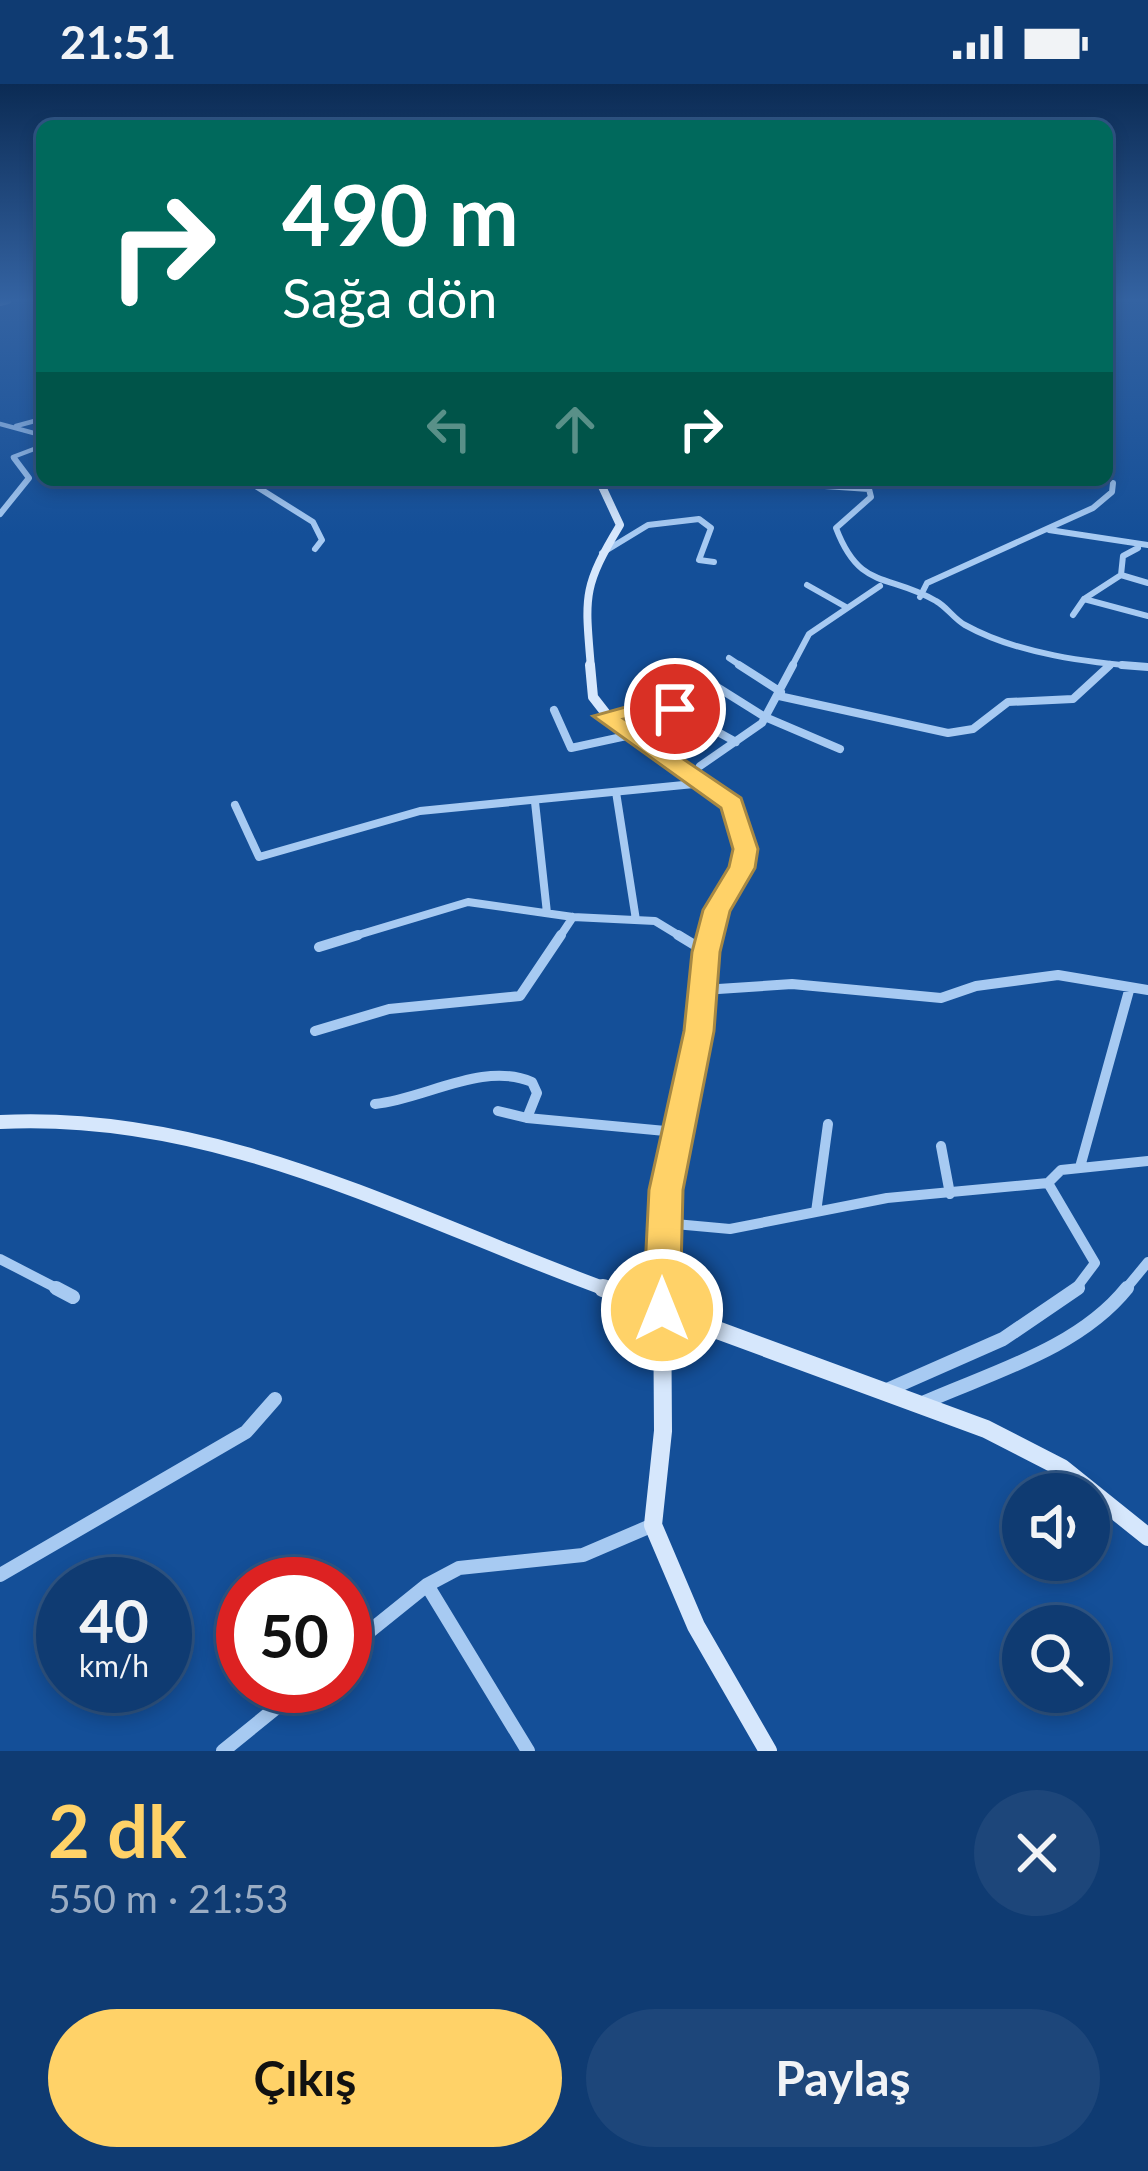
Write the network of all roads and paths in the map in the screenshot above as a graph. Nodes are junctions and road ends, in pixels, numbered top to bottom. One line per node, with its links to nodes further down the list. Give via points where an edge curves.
1 (36, 421): 3 (street)
2 (0, 424): 3 (street)
3 (16, 426): 4 (street)
4 (36, 434)
5 (36, 449): 12 (street, via 14,458 29,478)
6 (256, 486): 15 (street, via 313,522 322,540)
7 (601, 486): 16 (main road, via 620,525)
8 (824, 486): 11 (street)
9 (876, 486): 11 (street)
10 (1111, 486): 13 (street, via 1104,500)
11 (869, 489): 21 (street, via 871,497 836,528)
12 (0, 514)
13 (1049, 530): 14 (street); 22 (street, via 927,583)
14 (1148, 546): 18 (street, via 1123,556)
15 (315, 549)
16 (602, 553): 17 (street, via 648,525 699,519 710,528 699,560); 33 (main road, via 585,595 593,697)
17 (714, 562)
18 (1121, 574): 19 (street); 23 (street)
19 (1148, 583)
20 (806, 585): 24 (street)
21 (880, 586): 22 (street); 24 (street)
22 (920, 597): 28 (street, via 983,632)
23 (1084, 598): 25 (street); 26 (street)
24 (846, 607): 31 (street, via 809,634)
25 (1073, 615)
26 (1148, 616)
27 (729, 658): 31 (street)
28 (1110, 665): 29 (street); 31 (street, via 1073,699 1008,702 973,729 948,733)
29 (1148, 668)
30 (709, 682): 34 (street)
31 (780, 694): 34 (street)
32 (554, 710): 35 (street, via 571,748)
33 (604, 716): 35 (main road); 36 (street, via 665,703)
34 (765, 717): 36 (street); 37 (street)
35 (631, 735): 39 (main road)
36 (736, 742): 38 (street)
37 (840, 749)
38 (700, 766)
39 (706, 782): 40 (street); 47 (main road, via 732,804 746,849)
40 (616, 792): 41 (street); 45 (street)
41 (535, 802): 42 (street, via 419,811 259,857); 43 (street)
42 (235, 805)
43 (547, 913): 44 (street); 46 (street, via 468,902)
44 (572, 917): 45 (street); 51 (street, via 520,996 352,1012)
45 (636, 920): 47 (street, via 655,921)
46 (319, 947)
47 (706, 952): 49 (main road)
48 (1130, 987): 49 (street, via 1058,975 941,998 792,984); 50 (street); 60 (street)
49 (700, 990): 57 (main road)
50 (1148, 990)
51 (315, 1030)
52 (376, 1104): 54 (street, via 412,1101 504,1071 532,1082 537,1094)
53 (498, 1111): 54 (street)
54 (527, 1118): 57 (street)
55 (0, 1122): 68 (main road, via 98,1118 173,1128)
56 (828, 1124): 63 (street)
57 (676, 1132): 64 (main road)
58 (941, 1146): 62 (street)
59 (1148, 1161): 60 (street)
60 (1080, 1167): 61 (street, via 1061,1170)
61 (1048, 1184): 62 (street); 69 (street, via 1095,1263 1088,1281 1047,1318)
62 (950, 1194): 63 (street)
63 (816, 1212): 64 (street, via 699,1234)
64 (662, 1222): 68 (main road)
65 (0, 1259): 67 (street)
66 (1148, 1262): 71 (street, via 1107,1313)
67 (73, 1297)
68 (662, 1310): 69 (main road); 72 (main road, via 663,1431)
69 (880, 1393): 71 (main road)
70 (275, 1399): 74 (street, via 246,1432)
71 (920, 1405): 73 (main road, via 1062,1468)
72 (653, 1525): 75 (street, via 583,1555 459,1568); 80 (main road, via 695,1626)
73 (1148, 1538)
74 (0, 1575)
75 (427, 1585): 76 (street); 79 (street)
76 (372, 1629)
77 (270, 1713): 78 (street)
78 (223, 1751)
79 (528, 1751)
80 (768, 1751)

